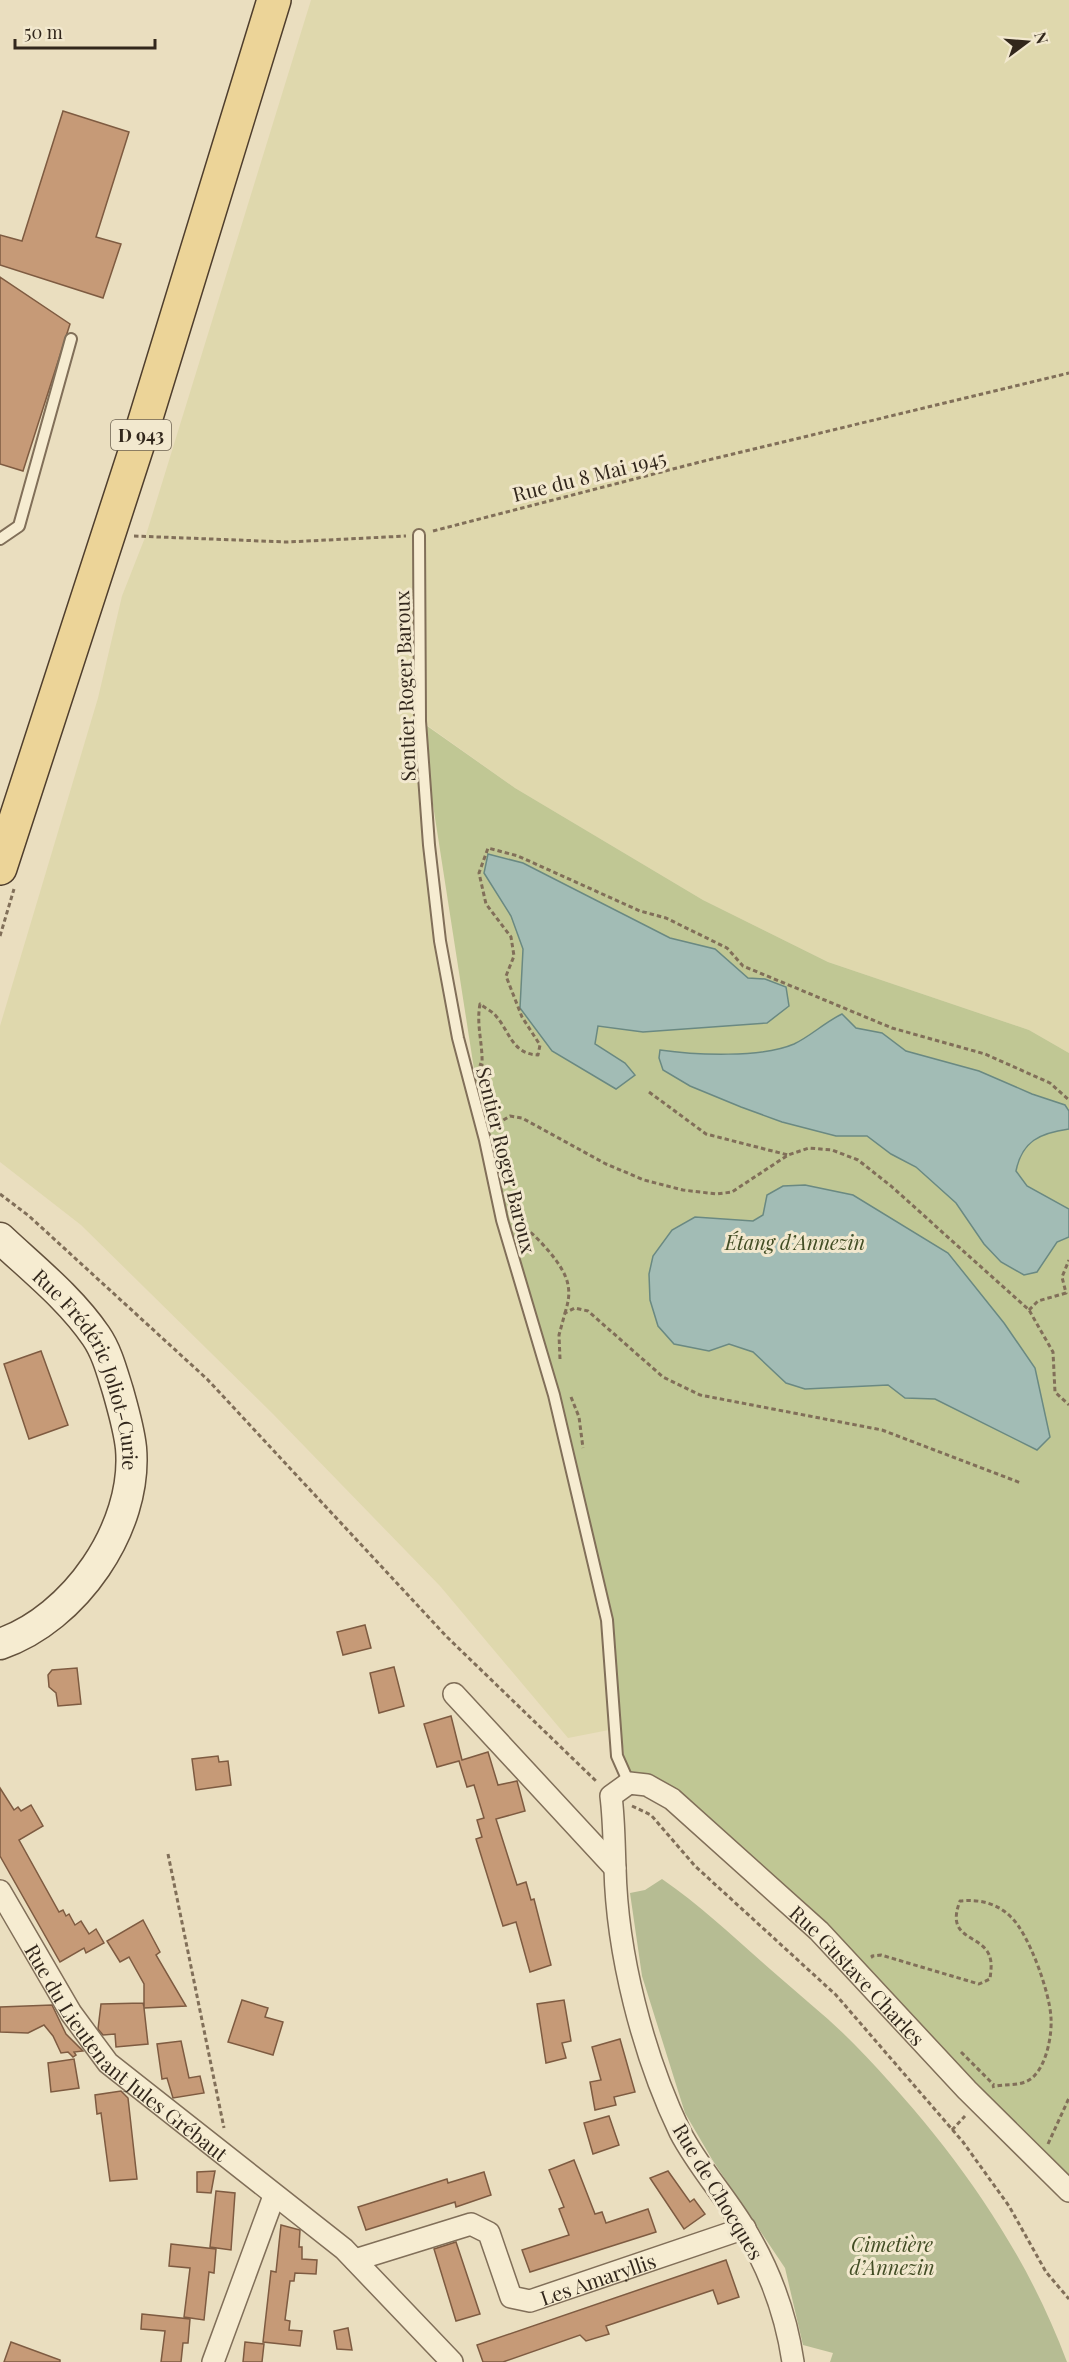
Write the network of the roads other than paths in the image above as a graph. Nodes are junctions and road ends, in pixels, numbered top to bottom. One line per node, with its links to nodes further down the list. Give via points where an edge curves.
1 (274, 0): 5 (main road, D 943)
2 (71, 339): 4 (lane, via 20,526)
3 (419, 535): 9 (lane, Sentier Roger Baroux, via 420,721 440,941 502,1220 554,1395 606,1620 617,1756)
4 (0, 539)
5 (0, 868)
6 (0, 1238): 7 (street, Rue Frédéric Joliot-Curie, via 48,1282 97,1337 116,1385 131,1450 127,1495 98,1564 57,1613 24,1636)
7 (0, 1644)
8 (454, 1694): 10 (street)
9 (629, 1783): 10 (street, Rue de Chocques, via 611,1796); 12 (street, Rue Gustave Charles, via 646,1785 672,1799 819,1932)
10 (615, 1868): 14 (street, Rue de Chocques, via 628,1972 644,2041 681,2133)
11 (0, 1891): 13 (street, Rue du Lieutenant Jules Grébaut, via 71,2013 108,2063)
12 (1069, 2191)
13 (274, 2196): 15 (street, Rue du Lieutenant Jules Grébaut); 16 (street)
14 (745, 2228): 15 (street, Les Amaryllis, via 530,2301 512,2297 489,2234 471,2224); 18 (street, Rue de Chocques, via 781,2304)
15 (355, 2260): 17 (street, Rue du Lieutenant Jules Grébaut)
16 (213, 2362)
17 (452, 2362)
18 (793, 2362)

